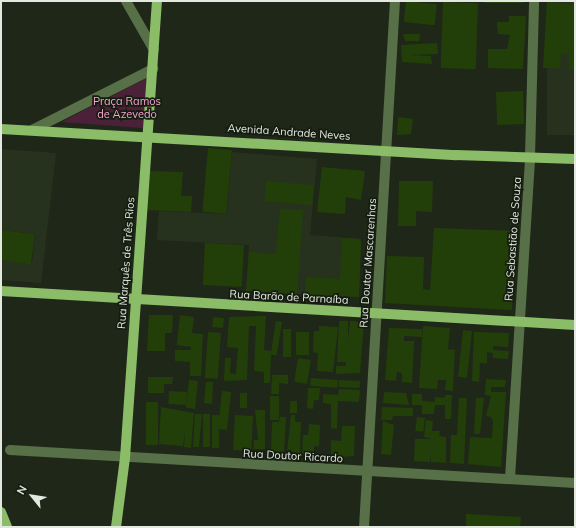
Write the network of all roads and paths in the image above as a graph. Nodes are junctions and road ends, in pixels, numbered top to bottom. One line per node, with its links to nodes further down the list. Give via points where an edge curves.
1 (126, 1): 5 (street)
2 (157, 1): 5 (main road, Rua Marquês de Três Rios)
3 (395, 1): 10 (street, Rua Doutor Mascarenhas)
4 (534, 1): 11 (street, Rua Sebastião de Souza)
5 (154, 50): 6 (main road, Rua Marquês de Três Rios)
6 (153, 69): 8 (street); 9 (main road, Rua Marquês de Três Rios)
7 (1, 128): 8 (main road, Avenida Andrade Neves)
8 (32, 130): 9 (main road, Avenida Andrade Neves)
9 (148, 135): 10 (main road, Avenida Andrade Neves); 14 (main road, Rua Marquês de Três Rios)
10 (388, 151): 11 (main road, Avenida Andrade Neves); 15 (street, Rua Doutor Mascarenhas)
11 (530, 157): 12 (main road, Avenida Andrade Neves); 16 (street, Rua Sebastião de Souza)
12 (575, 159)
13 (1, 291): 14 (main road, Rua Barão de Parnaíba)
14 (136, 301): 15 (main road, Rua Barão de Parnaíba); 19 (main road, Rua Marquês de Três Rios)
15 (377, 314): 16 (main road, Rua Barão de Parnaíba); 20 (street, Rua Doutor Mascarenhas)
16 (520, 321): 17 (main road, Rua Barão de Parnaíba); 21 (street, Rua Sebastião de Souza)
17 (575, 325)
18 (10, 450): 19 (street, Rua Doutor Ricardo)
19 (125, 458): 20 (street, Rua Doutor Ricardo); 25 (main road, Rua Marquês de Três Rios)
20 (368, 472): 21 (street, Rua Doutor Ricardo); 26 (street, Rua Doutor Mascarenhas)
21 (510, 478): 22 (street, Rua Doutor Ricardo)
22 (575, 483)
23 (1, 512): 24 (main road)
24 (7, 527)
25 (116, 527)
26 (364, 527)

